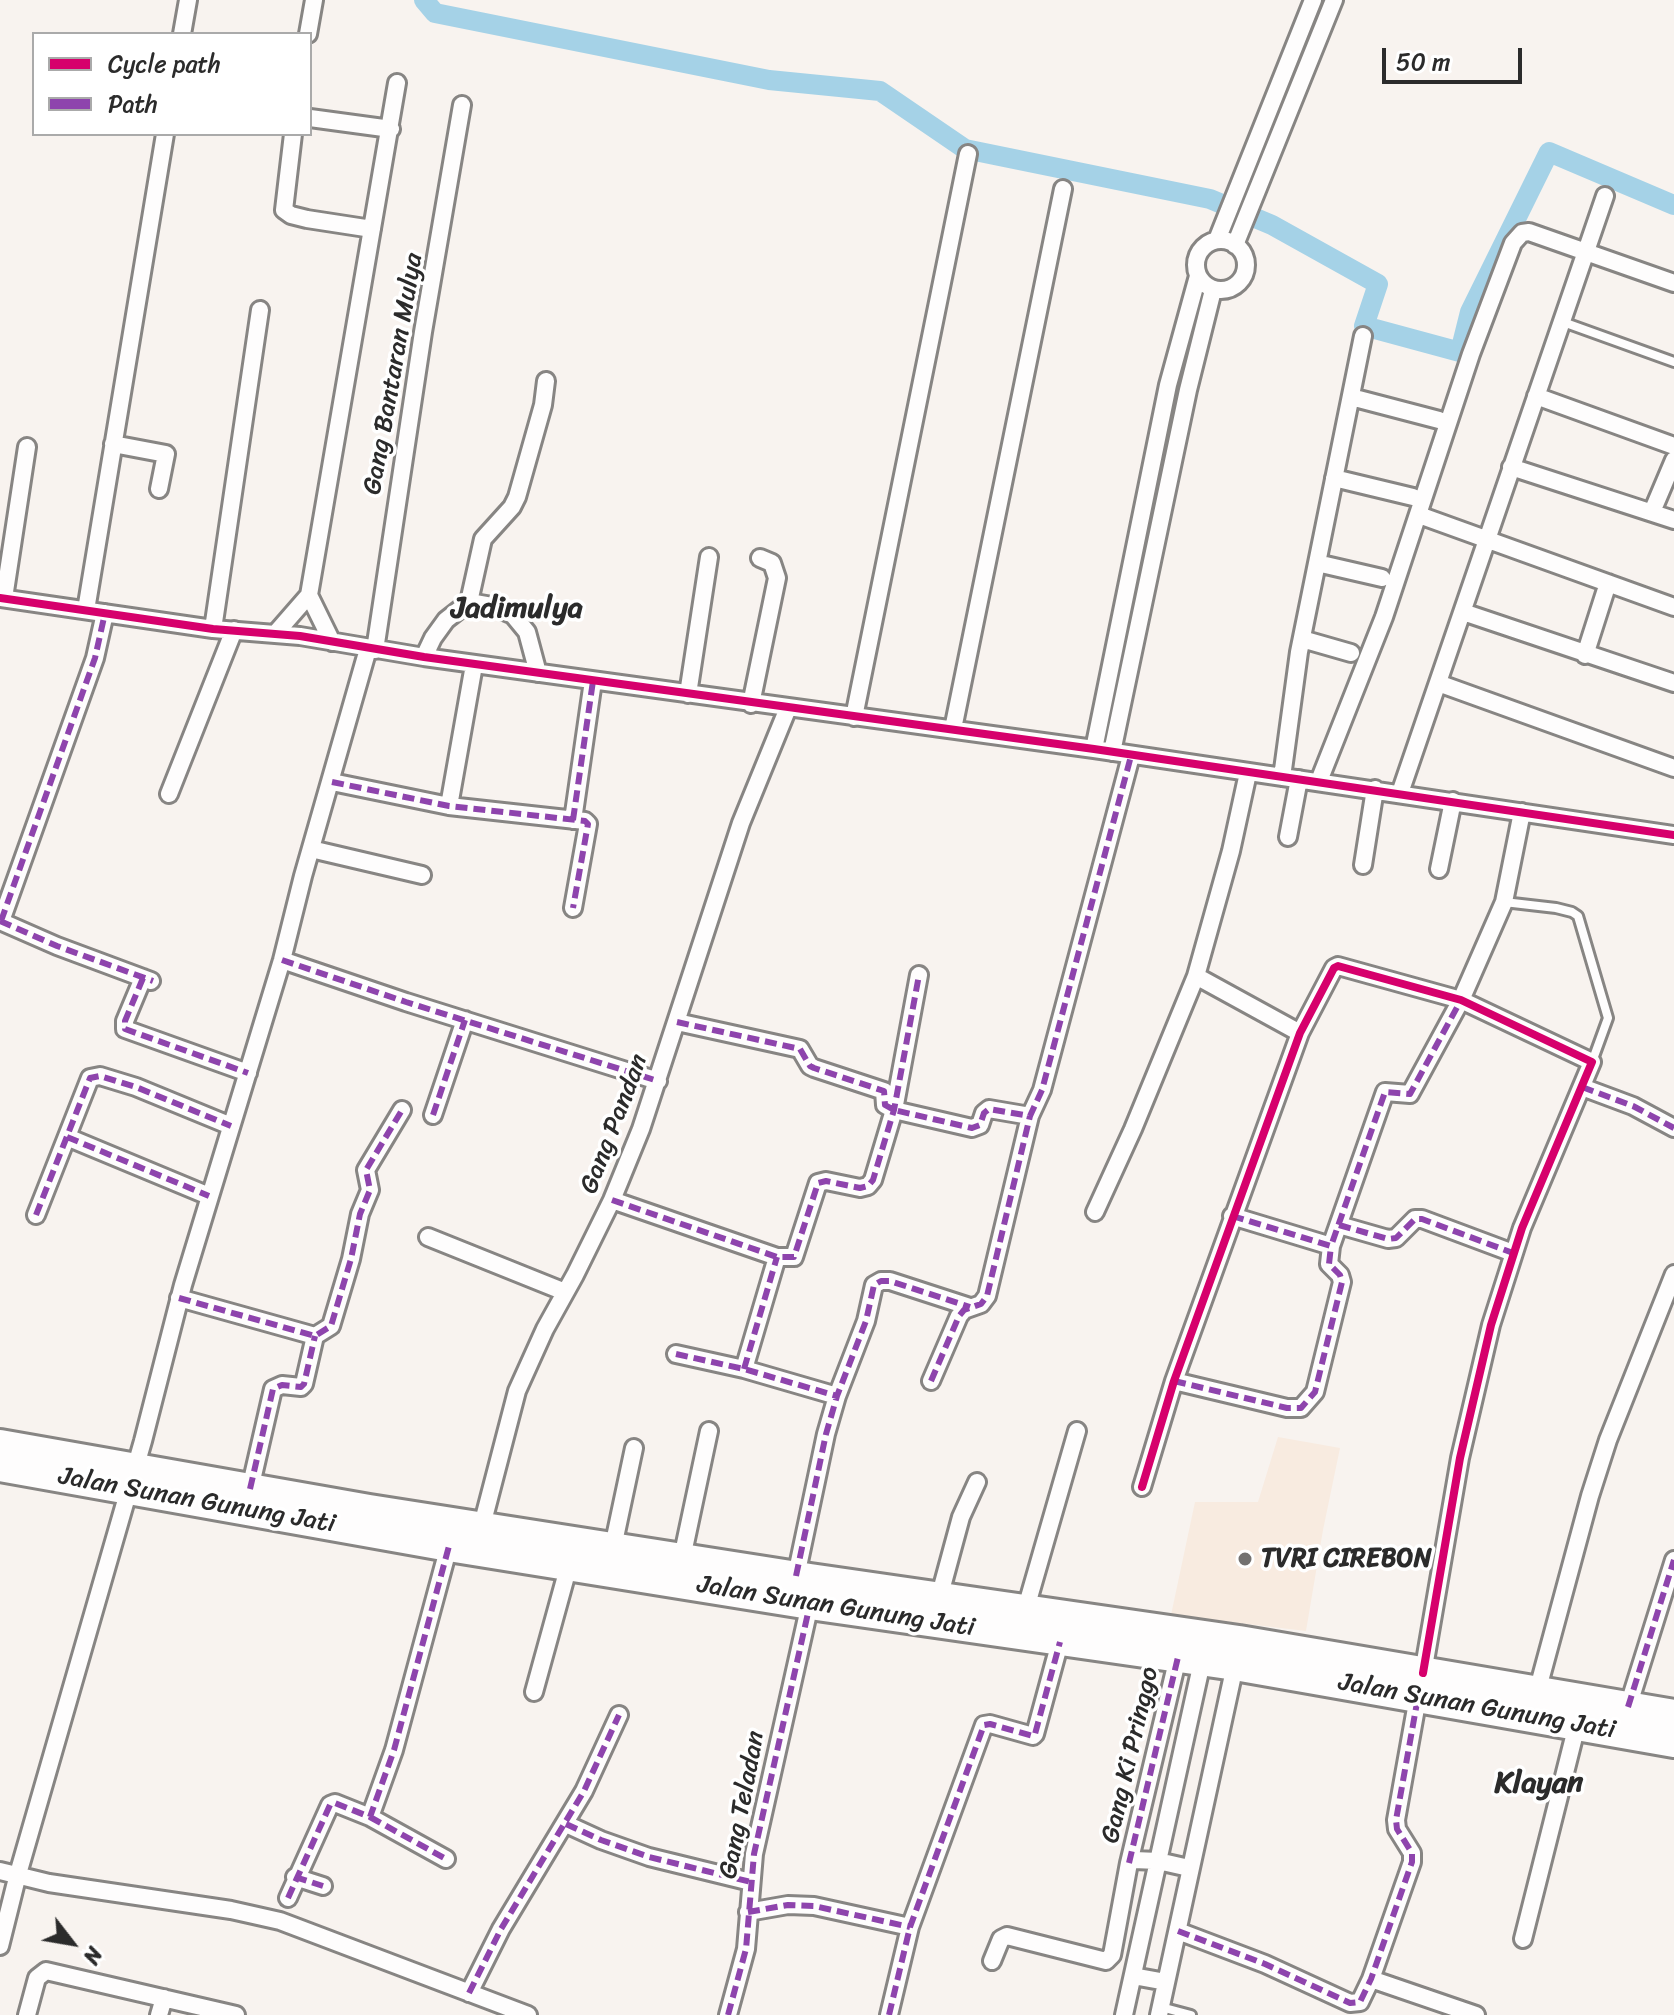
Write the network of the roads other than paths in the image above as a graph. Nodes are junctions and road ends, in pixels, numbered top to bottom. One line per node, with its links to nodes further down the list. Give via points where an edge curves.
1 (188, 0): 5 (street)
2 (314, 0): 6 (street)
3 (1313, 0): 17 (street)
4 (1334, 0): 18 (street)
5 (182, 32)
6 (308, 32)
7 (397, 83): 10 (street)
8 (462, 105): 60 (street, Gang Bantaran Mulya)
9 (312, 118): 10 (street)
10 (391, 129): 16 (street)
11 (165, 136): 31 (street)
12 (293, 136): 16 (street, via 284,210)
13 (968, 154): 72 (street)
14 (1063, 189): 73 (street)
15 (1605, 196): 19 (street)
16 (372, 229): 48 (street)
17 (1217, 240): 18 (street); 20 (street, via 1197,258)
18 (1235, 245): 22 (street, via 1246,261 1241,281 1223,291)
19 (1584, 251): 21 (street); 24 (street); 40 (street, via 1529,232 1513,243)
20 (1198, 276): 22 (street); 74 (street, via 1168,385)
21 (1674, 283)
22 (1213, 290): 75 (street)
23 (260, 310): 55 (street)
24 (1563, 322): 26 (lane); 28 (street)
25 (1363, 336): 29 (street)
26 (1674, 362)
27 (546, 381): 50 (street, via 517,497 483,539)
28 (1536, 396): 32 (street); 35 (street)
29 (1351, 397): 30 (street); 36 (street)
30 (1439, 420)
31 (113, 444): 37 (street, via 166,454); 52 (street)
32 (1674, 446)
33 (27, 447): 49 (street)
34 (1674, 460): 39 (street)
35 (1511, 467): 39 (street); 42 (street)
36 (1334, 478): 38 (street); 45 (street)
37 (159, 489)
38 (1413, 497)
39 (1652, 512): 41 (street)
40 (1419, 515): 42 (street); 80 (street)
41 (1674, 520)
42 (1486, 540): 47 (street); 53 (street)
43 (709, 557): 69 (street)
44 (760, 558): 70 (street, via 772,563 777,578)
45 (1317, 563): 46 (street); 58 (street)
46 (1382, 578)
47 (1608, 583): 51 (street); 62 (street)
48 (309, 595): 57 (street); 59 (street)
49 (2, 598): 52 (street)
50 (469, 602): 63 (street, via 446,620); 65 (street, via 513,615 527,632)
51 (1674, 607)
52 (86, 610): 54 (street)
53 (1463, 612): 62 (street); 67 (street)
54 (105, 613): 55 (street); 97 (street, via 95,658)
55 (213, 629): 56 (street)
56 (234, 630): 57 (street); 84 (street)
57 (275, 634): 59 (street)
58 (1302, 639): 61 (street); 79 (street)
59 (332, 642): 60 (street)
60 (371, 650): 63 (street); 81 (street, Gang Bantaran Mulya)
61 (1351, 653)
62 (1585, 655): 68 (street)
63 (424, 657): 64 (street)
64 (474, 665): 65 (street); 86 (street)
65 (538, 673): 66 (street)
66 (593, 681): 69 (street); 88 (street)
67 (1438, 683): 77 (street); 83 (street)
68 (1674, 683)
69 (688, 694): 70 (street)
70 (751, 704): 71 (street)
71 (788, 708): 72 (street); 103 (street, Gang Pandan, via 741,823)
72 (854, 717): 73 (street)
73 (953, 729): 74 (street)
74 (1094, 749): 75 (street)
75 (1112, 752): 76 (street)
76 (1131, 756): 78 (street); 112 (street, via 1042,1090)
77 (1674, 768)
78 (1248, 773): 79 (street); 100 (street)
79 (1291, 778): 80 (street); 90 (street)
80 (1319, 781): 82 (street)
81 (332, 782): 86 (street); 91 (street, Gang Bantaran Mulya)
82 (1375, 789): 83 (street); 92 (street)
83 (1400, 793): 85 (street)
84 (169, 794)
85 (1453, 801): 87 (street); 93 (street)
86 (449, 806): 88 (street)
87 (1522, 812): 89 (street); 95 (street)
88 (573, 820): 96 (street, via 588,824)
89 (1672, 829)
90 (1288, 837)
91 (311, 849): 94 (street); 98 (street, Gang Bantaran Mulya)
92 (1363, 865)
93 (1439, 869)
94 (422, 875)
95 (1504, 902): 101 (street); 105 (lane, via 1578,916 1608,1018)
96 (573, 908)
97 (1, 921): 106 (street, via 148,980 125,1029)
98 (282, 960): 102 (street); 106 (street, Gang Bantaran Mulya)
99 (919, 975): 110 (street)
100 (1196, 976): 104 (street); 118 (street)
101 (1461, 1000): 104 (street, via 1336,966); 105 (street); 121 (street, via 1410,1094 1385,1092)
102 (465, 1020): 107 (street); 111 (street)
103 (677, 1022): 107 (street, Gang Pandan); 110 (street, via 800,1049 814,1068 884,1091 885,1105)
104 (1300, 1033): 120 (street)
105 (1592, 1062): 108 (street)
106 (248, 1073): 113 (street, Gang Bantaran Mulya)
107 (658, 1081): 117 (street, Gang Pandan)
108 (1582, 1087): 114 (street); 124 (street)
109 (402, 1110): 130 (street, via 366,1170 370,1190 334,1320)
110 (894, 1110): 112 (street, via 972,1128 989,1109); 125 (street, via 873,1180 860,1188 818,1183 797,1252 794,1257)
111 (433, 1115)
112 (1030, 1116): 129 (street, via 987,1296)
113 (231, 1126): 115 (street, via 95,1076); 116 (street, Gang Bantaran Mulya)
114 (1674, 1128)
115 (67, 1137): 116 (street); 119 (street)
116 (209, 1196): 128 (street, Gang Bantaran Mulya)
117 (612, 1200): 125 (street); 127 (street, Gang Pandan)
118 (1095, 1212)
119 (36, 1215)
120 (1232, 1216): 123 (street); 134 (street)
121 (1339, 1225): 123 (street); 124 (street, via 1388,1239 1422,1219)
122 (428, 1237): 127 (street)
123 (1331, 1246): 134 (street, via 1329,1264 1342,1282 1315,1392 1301,1408)
124 (1513, 1253): 157 (street, via 1472,1403)
125 (777, 1257): 132 (street)
126 (1674, 1274): 159 (street, via 1603,1454)
127 (565, 1292): 146 (street, Gang Pandan, via 517,1391)
128 (179, 1298): 130 (street); 141 (street, Gang Bantaran Mulya)
129 (970, 1307): 133 (street, via 959,1316); 135 (street, Gang Teladan, via 890,1281 877,1282)
130 (315, 1336): 144 (street, via 304,1384 273,1389)
131 (676, 1354): 132 (street)
132 (744, 1369): 135 (street)
133 (931, 1381)
134 (1174, 1381): 143 (street)
135 (837, 1396): 151 (street, Gang Teladan)
136 (709, 1431): 148 (street)
137 (1077, 1431): 153 (street)
138 (0, 1445): 141 (highway)
139 (634, 1448): 147 (street)
140 (0, 1466): 141 (highway, Jalan Sunan Gunung Jati)
141 (131, 1478): 144 (highway); 145 (highway, Jalan Sunan Gunung Jati); 172 (street, Gang Bantaran Mulya)
142 (977, 1482): 152 (street, via 961,1517)
143 (1142, 1487)
144 (250, 1489): 145 (highway)
145 (329, 1514): 146 (highway)
146 (469, 1541): 147 (highway); 150 (highway, Jalan Sunan Gunung Jati); 165 (street, Gang Pandan)
147 (613, 1547): 148 (highway)
148 (682, 1558): 151 (highway)
149 (1674, 1560): 160 (street)
150 (569, 1565): 151 (highway, Jalan Sunan Gunung Jati); 158 (street)
151 (805, 1586): 152 (highway); 154 (highway, Jalan Sunan Gunung Jati); 174 (street, Gang Teladan)
152 (939, 1598): 153 (highway)
153 (1026, 1608): 155 (highway)
154 (1060, 1642): 155 (highway, Jalan Sunan Gunung Jati); 178 (street, via 1035,1734 984,1725)
155 (1196, 1652): 156 (highway); 168 (street); 169 (street, Gang Ki Pringgo)
156 (1237, 1653): 157 (highway); 170 (street)
157 (1420, 1685): 159 (highway); 184 (street, via 1396,1820 1412,1862)
158 (534, 1692)
159 (1541, 1701): 160 (highway); 163 (highway, Jalan Sunan Gunung Jati)
160 (1628, 1707): 162 (highway)
161 (619, 1715): 166 (street)
162 (1674, 1715)
163 (1577, 1725): 164 (highway, Jalan Sunan Gunung Jati); 180 (street)
164 (1674, 1742)
165 (370, 1817): 167 (street); 173 (street, via 330,1805)
166 (566, 1824): 174 (street, via 649,1857); 186 (street, via 501,1929)
167 (446, 1859)
168 (1158, 1861): 169 (street); 170 (street); 183 (street)
169 (1129, 1863): 182 (street, Gang Ki Pringgo, via 1109,1959 1007,1936)
170 (1189, 1868): 179 (street)
171 (0, 1871): 172 (street)
172 (18, 1874): 181 (street, Gang Bantaran Mulya); 186 (street, via 280,1921)
173 (295, 1877): 175 (street); 176 (street)
174 (751, 1882): 177 (street, Gang Teladan)
175 (323, 1886)
176 (288, 1898)
177 (748, 1912): 178 (street, via 814,1906); 193 (street, Gang Teladan, via 746,1949)
178 (910, 1927): 194 (street)
179 (1178, 1931): 184 (street, via 1354,2005); 185 (street)
180 (1523, 1939)
181 (0, 1946)
182 (992, 1961)
183 (1133, 1976): 185 (street); 195 (street)
184 (1371, 1979): 197 (street)
185 (1166, 1982): 188 (street)
186 (469, 1993): 192 (street)
187 (164, 1998): 189 (street, via 46,1971 37,1978); 190 (street); 191 (street)
188 (1160, 2011): 196 (lane)
189 (27, 2015)
190 (159, 2015)
191 (236, 2015)
192 (528, 2015)
193 (728, 2015)
194 (889, 2015)
195 (1124, 2015)
196 (1191, 2015)
197 (1476, 2015)

